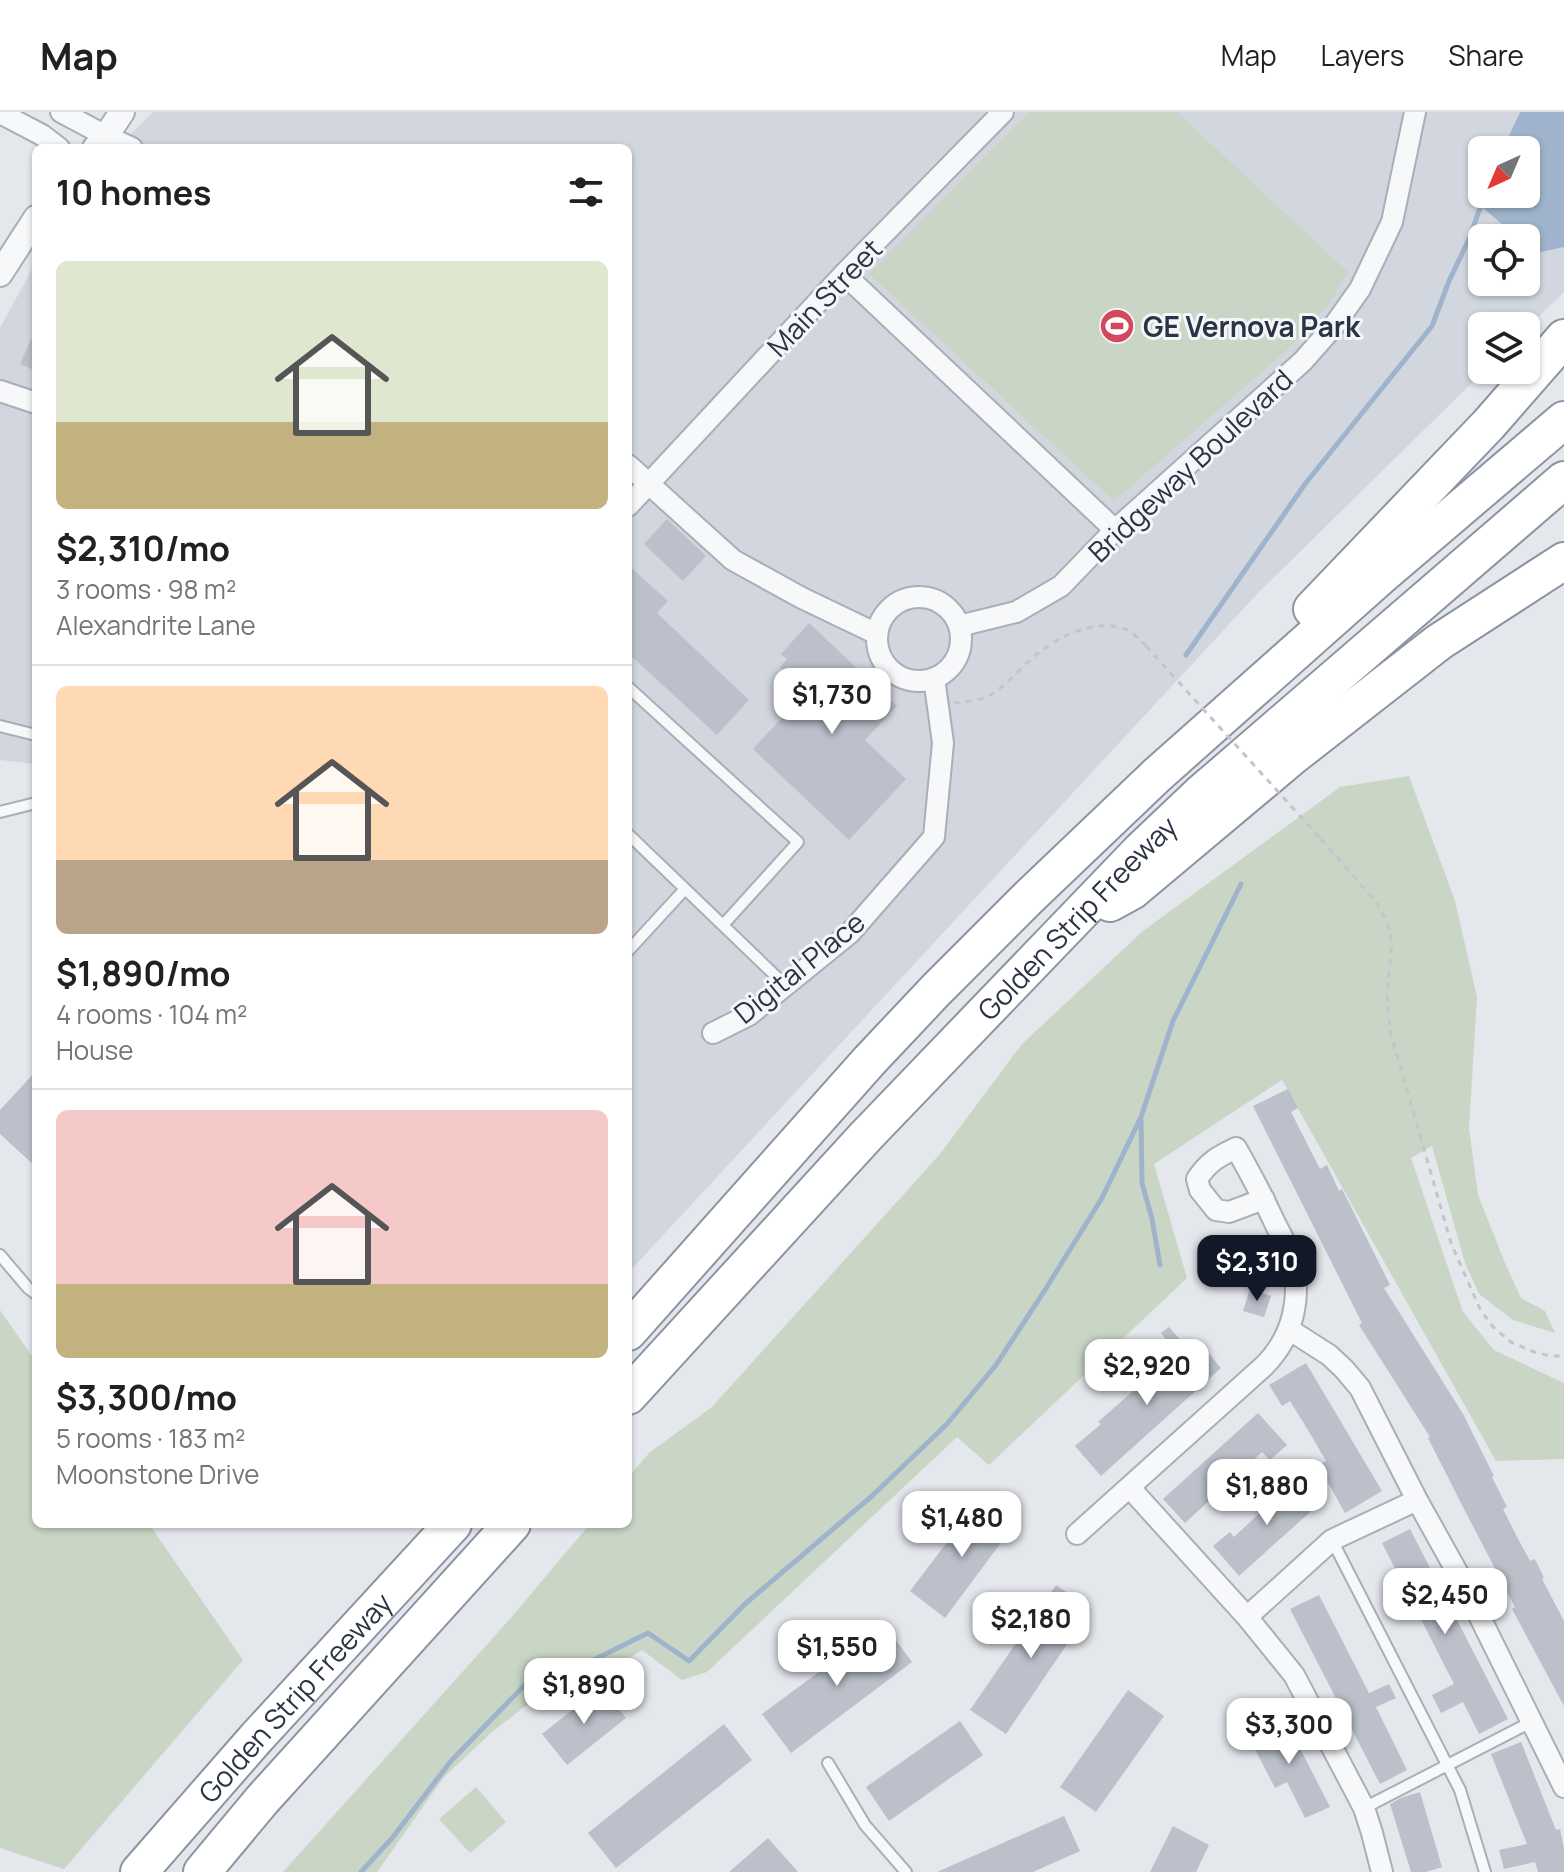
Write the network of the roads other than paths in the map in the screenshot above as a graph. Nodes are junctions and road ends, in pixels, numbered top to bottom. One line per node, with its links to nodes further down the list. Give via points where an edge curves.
1 (61, 112): 6 (street)
2 (122, 112): 6 (street)
3 (1003, 112): 10 (street, Main Street)
4 (1415, 112): 19 (street, Bridgeway Boulevard, via 1392,222 1360,289 1333,327 1303,361)
5 (0, 113): 7 (street)
6 (100, 142)
7 (54, 144)
8 (32, 224): 9 (street)
9 (0, 274)
10 (844, 274): 17 (street, Main Street); 19 (street)
11 (1564, 338): 27 (highway)
12 (0, 391): 13 (street)
13 (32, 402)
14 (1564, 420): 27 (highway, Golden Strip Freeway)
15 (632, 469): 17 (street)
16 (1564, 480): 32 (highway, Golden Strip Freeway, via 1200,794)
17 (648, 484): 18 (street, Main Street); 22 (street, via 733,560)
18 (632, 502)
19 (1115, 530): 21 (street, Bridgeway Boulevard, via 1061,586 1016,612)
20 (1564, 561): 32 (highway, via 1439,642 1132,891)
21 (959, 626): 22 (street, via 943,604 915,597 889,609); 23 (street, via 960,651 954,663)
22 (877, 634): 23 (street, via 878,648 894,672 906,679)
23 (934, 678): 35 (street, Digital Place, via 943,743 934,837 850,933)
24 (632, 691): 33 (lane, via 798,842)
25 (0, 726): 26 (lane)
26 (32, 734)
27 (1157, 775): 40 (highway, Golden Strip Freeway, via 936,990)
28 (32, 804): 29 (lane)
29 (0, 812)
30 (632, 838): 31 (lane)
31 (685, 889): 33 (lane); 34 (lane)
32 (1069, 924): 42 (highway, Golden Strip Freeway)
33 (723, 925): 35 (lane)
34 (632, 947)
35 (785, 985): 36 (street, Digital Place, via 749,1015)
36 (713, 1033)
37 (1264, 1199): 41 (street, via 1290,1253 1296,1282)
38 (0, 1255): 39 (lane)
39 (32, 1291)
40 (632, 1328)
41 (1290, 1330): 43 (street, via 1264,1366); 44 (street, via 1329,1355 1360,1388)
42 (632, 1392)
43 (1130, 1488): 47 (street); 49 (street)
44 (1417, 1500): 48 (street); 50 (street)
45 (449, 1528): 55 (highway, Golden Strip Freeway)
46 (508, 1528): 56 (highway, Golden Strip Freeway)
47 (1077, 1534)
48 (1332, 1540): 49 (street); 52 (lane)
49 (1247, 1617): 54 (street, via 1294,1675)
50 (1531, 1722): 52 (lane); 53 (street)
51 (828, 1763): 57 (lane, via 865,1825)
52 (1447, 1765): 54 (lane); 59 (lane)
53 (1564, 1787)
54 (1364, 1808): 58 (street)
55 (139, 1872)
56 (202, 1872)
57 (906, 1872)
58 (1382, 1872)
59 (1485, 1872)

